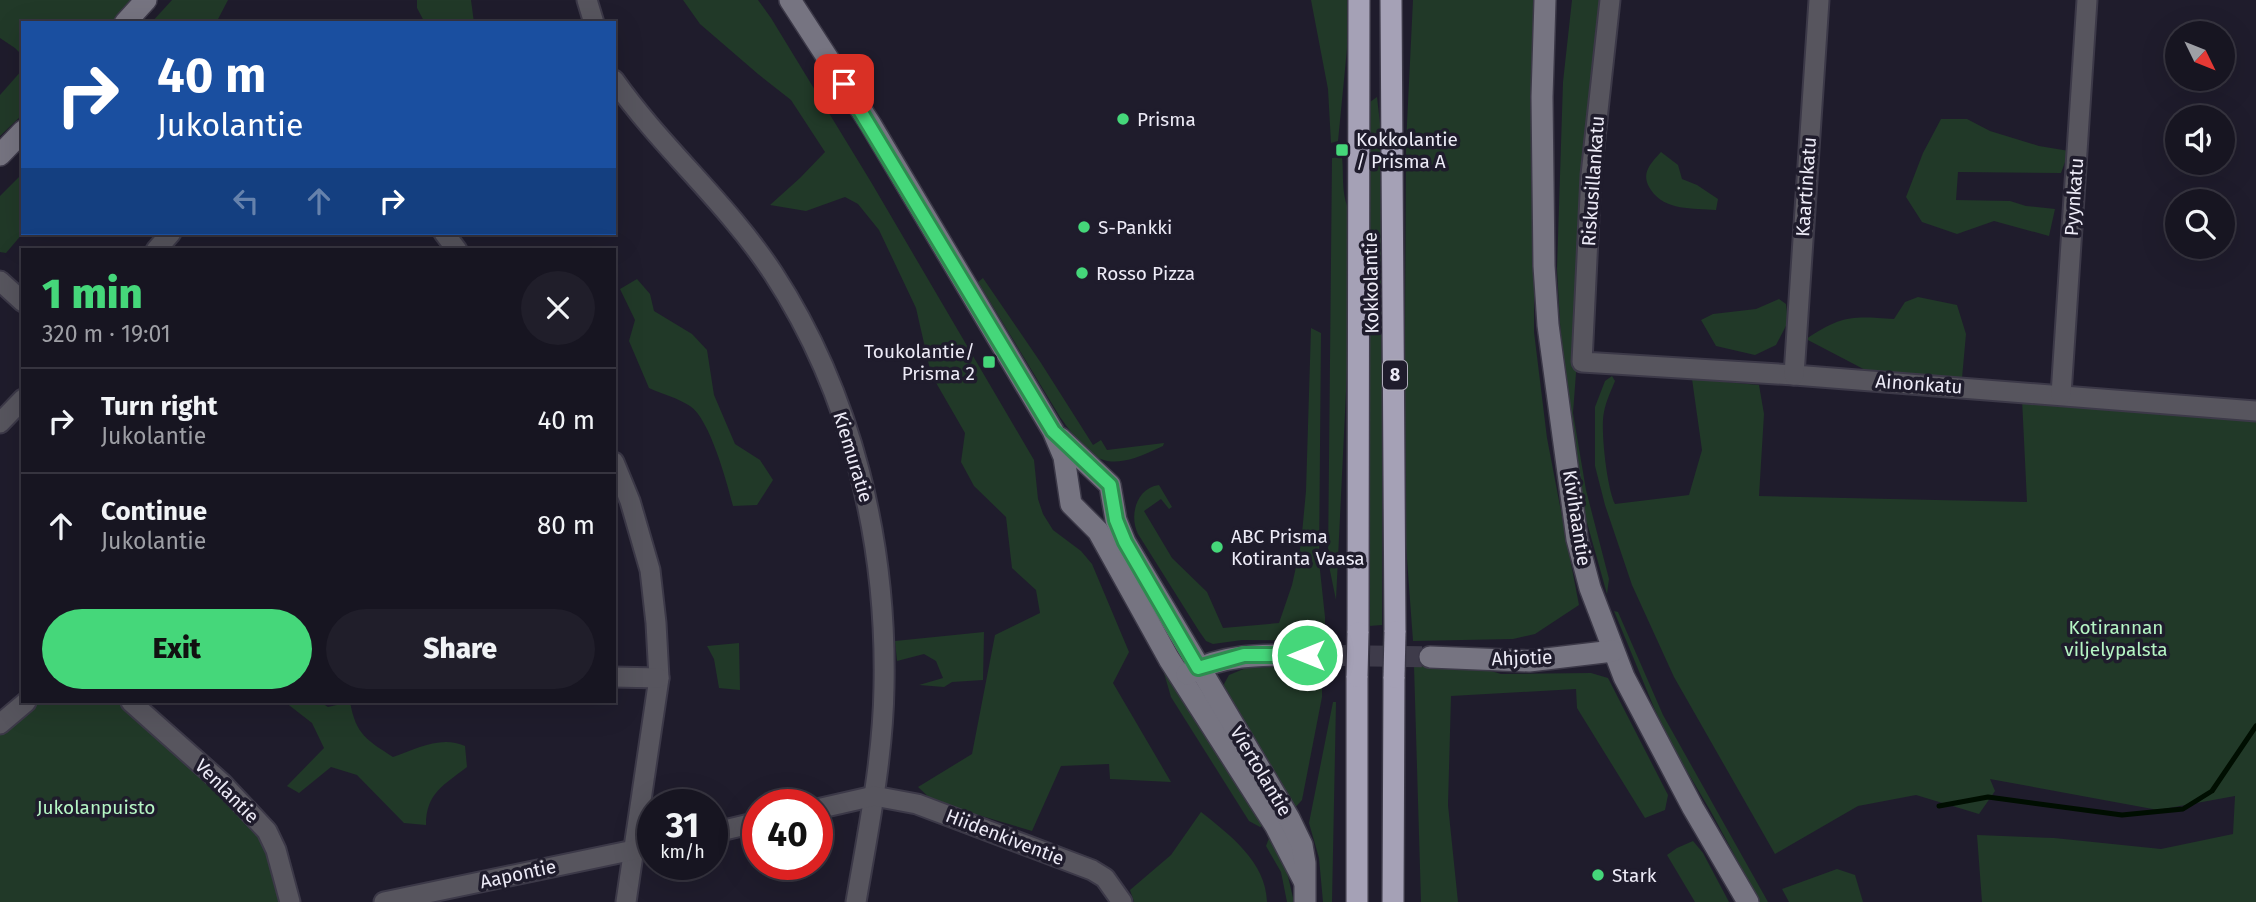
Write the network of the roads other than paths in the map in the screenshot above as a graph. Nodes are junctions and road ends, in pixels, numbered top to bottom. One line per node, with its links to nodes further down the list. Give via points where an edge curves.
1 (146, 0): 11 (street)
2 (587, 0): 12 (street)
3 (790, 0): 25 (street, via 871,125)
4 (1359, 0): 51 (highway, Kokkolantie / 8, bridge)
5 (1391, 0): 52 (highway, Kokkolantie / 8, bridge)
6 (1545, 0): 14 (street, Kivihaantie)
7 (1556, 0): 14 (street, Kivihaantie)
8 (1609, 0): 19 (street, Riskusillankatu, via 1591,175)
9 (1819, 0): 20 (street, Kaartinkatu)
10 (2087, 0): 21 (street, Pyynkatu)
11 (127, 21)
12 (593, 21)
13 (616, 83): 41 (street, Kiemuratie, via 635,111 719,202 773,273 810,337 847,426 869,510 883,596 884,687)
14 (1542, 97): 31 (street, Kivihaantie, via 1548,325 1577,539)
15 (21, 133): 16 (street)
16 (0, 155)
17 (0, 281): 18 (street)
18 (21, 300)
19 (1582, 362): 20 (street, Ainonkatu)
20 (1794, 375): 21 (street, Ainonkatu)
21 (2061, 395): 23 (street, Ainonkatu)
22 (21, 400): 24 (street)
23 (2256, 411)
24 (0, 423)
25 (1053, 431): 27 (street); 28 (street, via 1064,457)
26 (616, 467): 36 (street, via 650,570)
27 (1100, 475): 28 (street, via 1081,476); 29 (street, via 1110,485)
28 (1070, 492): 30 (street, via 1071,504)
29 (1113, 497): 30 (street, via 1101,515); 34 (street, via 1125,542)
30 (1079, 513): 34 (street, via 1098,531)
31 (1613, 651): 33 (street, Ahjotie, via 1529,661); 53 (street, Kivihaantie, via 1657,742)
32 (1307, 655): 34 (street, via 1244,655)
33 (1430, 657)
34 (1189, 673): 45 (street, Viertolantie, via 1289,818 1306,863)
35 (616, 677): 36 (street)
36 (659, 678): 40 (street)
37 (25, 703): 39 (street)
38 (132, 703): 46 (street, Venlantie, via 222,783 267,831)
39 (0, 724)
40 (649, 789)
41 (874, 796): 42 (street); 49 (street, Kiemuratie); 50 (street, Hiidenkiventie, via 917,804 1092,870 1105,878)
42 (833, 805)
43 (637, 849): 47 (street, Aapontie)
44 (637, 869): 48 (street)
45 (1305, 891)
46 (290, 902)
47 (384, 902)
48 (626, 902)
49 (856, 902)
50 (1122, 902)
51 (1357, 902)
52 (1394, 902)
53 (1748, 902)

